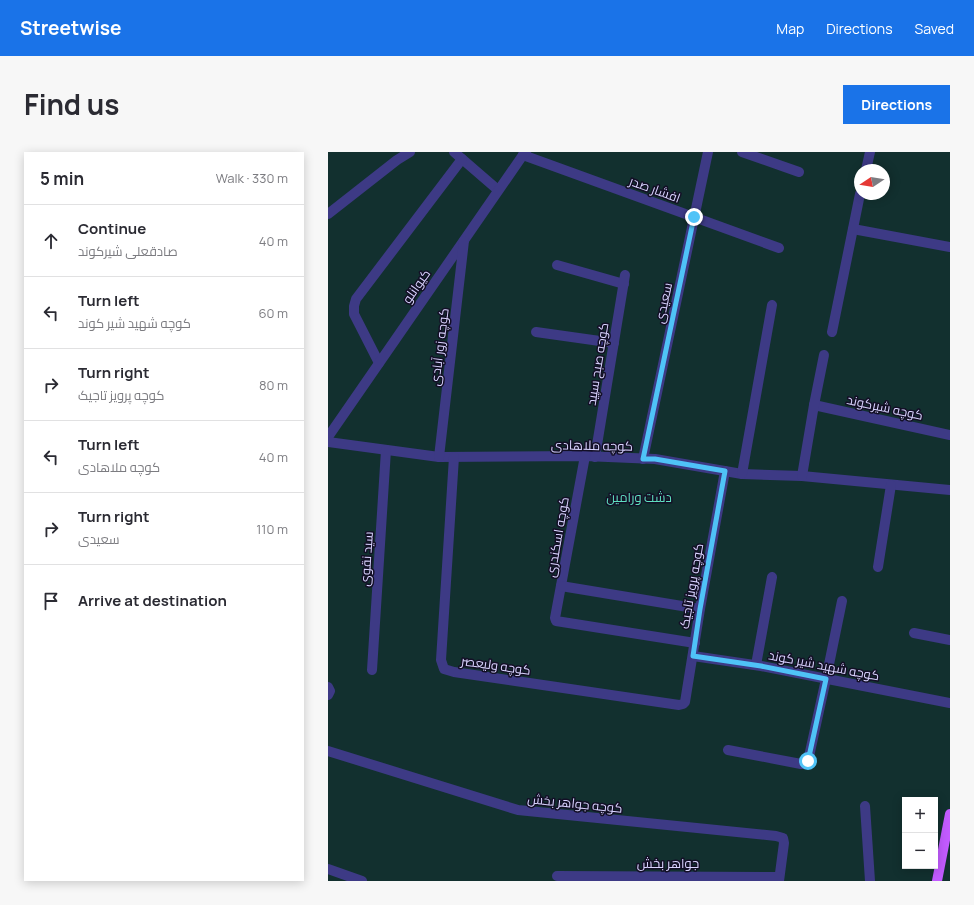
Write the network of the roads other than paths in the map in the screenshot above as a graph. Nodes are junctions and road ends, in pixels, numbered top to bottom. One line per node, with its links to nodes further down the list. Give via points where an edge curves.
1 (410, 152): 7 (street)
2 (454, 152): 8 (street)
3 (708, 152): 14 (street, سعیدی)
4 (742, 152): 10 (street)
5 (870, 152): 9 (street)
6 (524, 154): 11 (street, کیوانلو); 14 (street, افشار صدر)
7 (395, 156): 13 (street)
8 (462, 159): 11 (street); 25 (street, via 356,299 354,314)
9 (867, 164)
10 (799, 172)
11 (498, 190): 16 (street, کیوانلو)
12 (859, 200): 15 (street)
13 (328, 214)
14 (694, 217): 18 (street, افشار صدر); 34 (street, سعیدی)
15 (853, 229): 17 (street); 22 (street)
16 (464, 240): 25 (street, کیوانلو); 33 (street, کوچه زور آبادی)
17 (950, 247)
18 (779, 248)
19 (557, 265): 23 (street, کوچه صبح سپید, via 624,279)
20 (772, 305): 36 (street)
21 (536, 332): 23 (street)
22 (832, 332)
23 (614, 343): 31 (street, کوچه صبح سپید)
24 (824, 355): 26 (street)
25 (379, 363): 28 (street, کیوانلو)
26 (814, 405): 27 (street, کوچه شیرکوند); 37 (street)
27 (950, 435)
28 (328, 437)
29 (328, 442): 30 (street, کوچه ملاهادی)
30 (386, 450): 33 (street, کوچه ملاهادی); 50 (street, سید نقوی)
31 (590, 456): 32 (street, کوچه ملاهادی); 34 (street, کوچه ملاهادی); 42 (street, کوچه اسکندری)
32 (454, 457): 33 (street, کوچه ملاهادی); 53 (street, کوچه ولیعصر, via 441,660 444,669 461,674)
33 (439, 458)
34 (643, 459): 35 (street, کوچه ملاهادی)
35 (725, 471): 36 (street, کوچه ملاهادی); 44 (street, کوچه پرویز تاجیک)
36 (742, 474): 37 (street, کوچه ملاهادی)
37 (802, 476): 38 (street, کوچه ملاهادی)
38 (890, 485): 39 (street, کوچه ملاهادی); 40 (street)
39 (950, 490)
40 (878, 567)
41 (772, 577): 49 (street)
42 (561, 586): 44 (street); 47 (street, کوچه اسکندری, via 556,621)
43 (842, 601): 51 (street)
44 (700, 609): 47 (street, کوچه پرویز تاجیک)
45 (914, 633): 46 (street)
46 (950, 640)
47 (695, 643): 48 (street, کوچه پرویز تاجیک)
48 (693, 656): 49 (street, کوچه شهید شیر کوند); 53 (street, کوچه پرویز تاجیک)
49 (756, 665): 51 (street, کوچه شهید شیر کوند)
50 (372, 670)
51 (826, 679): 52 (street, کوچه شهید شیر کوند); 54 (street, via 806,764)
52 (950, 703)
53 (683, 704)
54 (728, 750)
55 (328, 751): 60 (street, کوچه جواهر بخش, via 518,810 776,836 783,838 784,843)
56 (865, 806): 62 (street)
57 (950, 814): 63 (main road)
58 (328, 869): 61 (street)
59 (558, 876): 60 (street, جواهر بخش)
60 (779, 879)
61 (362, 881)
62 (870, 881)
63 (937, 881)

